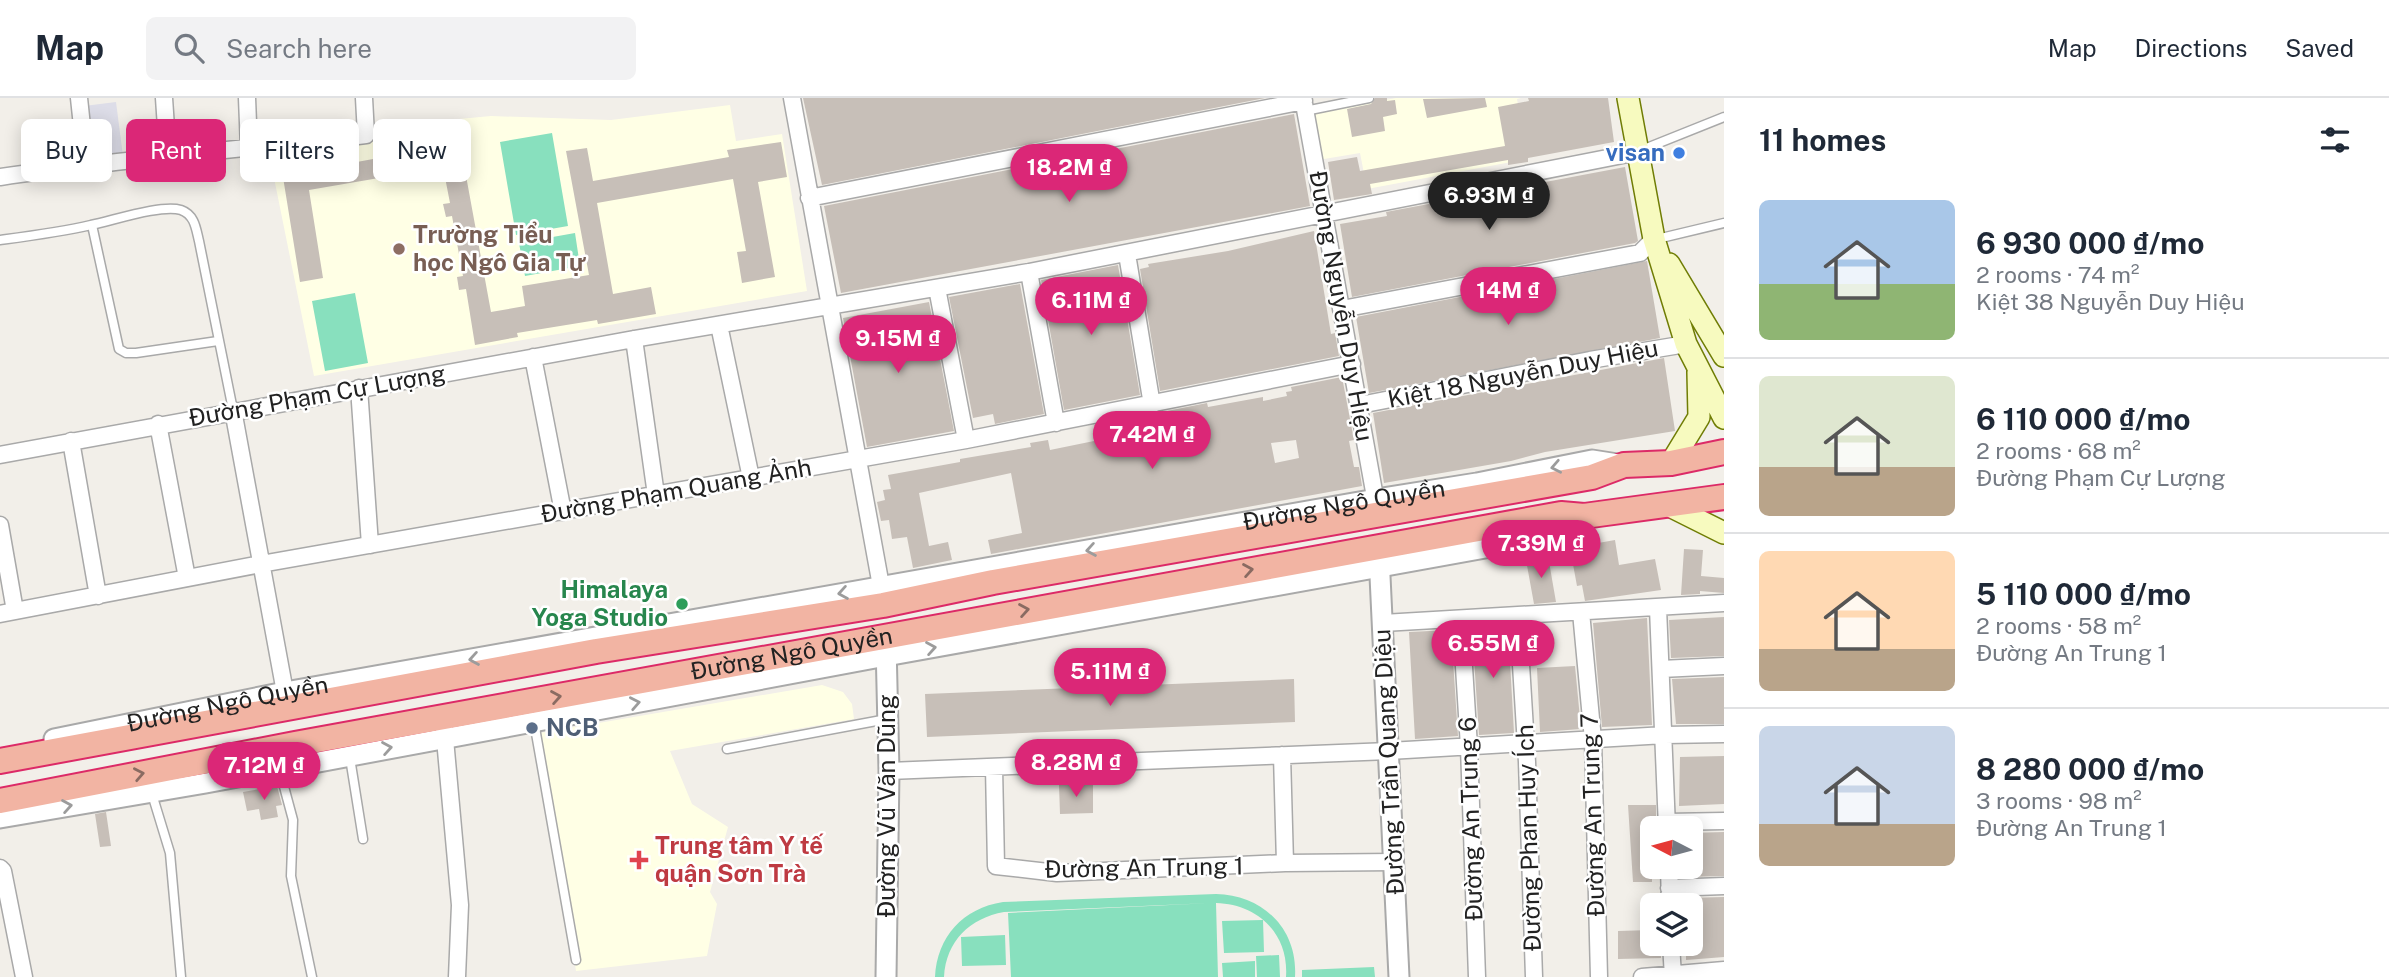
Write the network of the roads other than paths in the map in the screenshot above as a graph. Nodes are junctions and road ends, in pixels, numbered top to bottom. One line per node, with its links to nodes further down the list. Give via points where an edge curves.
1 (79, 98): 10 (street)
2 (164, 98): 11 (street)
3 (247, 98): 12 (street)
4 (363, 98): 13 (street, via 366,135)
5 (792, 98): 17 (street)
6 (1369, 98): 8 (lane)
7 (1628, 98): 14 (main road)
8 (1304, 103): 17 (street); 18 (street, Đường Nguyễn Duy Hiệu)
9 (1724, 117): 14 (lane)
10 (81, 119)
11 (165, 119)
12 (247, 119)
13 (359, 136)
14 (1638, 152): 18 (street, Đường Phạm Cự Lượng); 21 (main road)
15 (21, 174): 16 (street)
16 (0, 177)
17 (809, 198): 26 (street)
18 (1323, 214): 23 (street, Đường Phạm Cự Lượng); 27 (street, Đường Nguyễn Duy Hiệu)
19 (1724, 223): 21 (lane)
20 (92, 225): 22 (lane); 30 (lane, via 119,349 136,353); 30 (lane, via 166,209 189,215 199,241)
21 (1654, 239): 27 (street, via 1640,253); 31 (main road); 32 (main road)
22 (0, 240)
23 (1127, 254): 24 (street, Đường Phạm Cự Lượng); 37 (street)
24 (1029, 272): 25 (street, Đường Phạm Cự Lượng); 41 (street)
25 (937, 288): 26 (street, Đường Phạm Cự Lượng); 43 (street)
26 (829, 306): 28 (street, Đường Phạm Cự Lượng); 47 (street)
27 (1342, 309): 34 (street, Đường Nguyễn Duy Hiệu)
28 (719, 324): 29 (street, Đường Phạm Cự Lượng); 49 (street)
29 (634, 339): 33 (street, Đường Phạm Cự Lượng); 50 (street)
30 (218, 341): 39 (lane)
31 (1686, 344): 35 (main road); 38 (street, Kiệt 18 Nguyễn Duy Hiệu)
32 (1721, 347)
33 (533, 357): 36 (street, Đường Phạm Cự Lượng); 54 (street)
34 (1352, 364): 37 (street, Đường Phạm Quang Ảnh); 38 (street, Đường Nguyễn Duy Hiệu)
35 (1697, 366): 40 (main road); 48 (main road, via 1699,417)
36 (359, 388): 39 (street, Đường Phạm Cự Lượng); 57 (street)
37 (1152, 405): 41 (street, Đường Phạm Quang Ảnh)
38 (1360, 405): 53 (street, Đường Nguyễn Duy Hiệu)
39 (233, 410): 42 (street, Đường Phạm Cự Lượng); 59 (street)
40 (1724, 418)
41 (1056, 423): 43 (street, Đường Phạm Quang Ảnh)
42 (158, 424): 44 (street, Đường Phạm Cự Lượng); 60 (street)
43 (966, 440): 47 (street, Đường Phạm Quang Ảnh)
44 (71, 441): 46 (street, Đường Phạm Cự Lượng); 61 (street)
45 (1724, 452): 48 (highway, Đường Ngô Quyền)
46 (0, 454)
47 (856, 459): 49 (street, Đường Phạm Quang Ảnh); 62 (street)
48 (1671, 463): 53 (highway, Đường Ngô Quyền, one-way to 53, via 1624,464 1592,477)
49 (751, 478): 50 (street, Đường Phạm Quang Ảnh)
50 (656, 495): 54 (street, Đường Phạm Quang Ảnh)
51 (1724, 497): 52 (highway, Đường Ngô Quyền)
52 (1668, 505): 56 (main road); 58 (highway, Đường Ngô Quyền, via 1584,516 1561,514)
53 (1377, 507): 62 (highway, Đường Ngô Quyền, one-way to 62, via 993,582)
54 (563, 512): 57 (street, Đường Phạm Quang Ảnh)
55 (0, 525): 66 (street)
56 (1724, 533)
57 (370, 545): 59 (street, Đường Phạm Quang Ảnh)
58 (1379, 557): 69 (street, Đường Trần Quang Diệu); 70 (highway, Đường Ngô Quyền, one-way to 58)
59 (261, 564): 60 (street, Đường Phạm Quang Ảnh); 73 (street)
60 (187, 578): 61 (street, Đường Phạm Quang Ảnh)
61 (98, 596): 66 (street, Đường Phạm Quang Ảnh)
62 (882, 596): 70 (highway); 73 (highway, Đường Ngô Quyền, one-way to 73, via 596,651)
63 (1724, 603): 64 (street)
64 (1658, 608): 65 (street); 72 (street)
65 (1581, 612): 67 (street); 79 (street, Đường An Trung 7)
66 (8, 613)
67 (1518, 616): 68 (street); 80 (street, Đường Phan Huy Ích)
68 (1461, 619): 69 (street); 81 (street, Đường An Trung 6)
69 (1383, 623): 83 (street, Đường Trần Quang Diệu)
70 (886, 646): 74 (street, Đường Vũ Văn Dũng); 75 (street, Đường Ngô Quyền, one-way to 70); 76 (highway, Đường Ngô Quyền, one-way to 70)
71 (1724, 666): 72 (street)
72 (1661, 669): 78 (street)
73 (286, 700): 86 (highway); 86 (street, Đường Ngô Quyền, via 72,736)
74 (887, 719): 82 (lane); 89 (street, Đường Vũ Văn Dũng)
75 (534, 722): 76 (street, Đường Ngô Quyền); 105 (lane)
76 (444, 728): 84 (street, Đường Ngô Quyền, one-way to 76); 87 (highway, Đường Ngô Quyền); 111 (street, via 460,905)
77 (1724, 734): 78 (street)
78 (1665, 735): 79 (street); 92 (street)
79 (1593, 740): 80 (street); 116 (street, Đường An Trung 7)
80 (1527, 744): 81 (street); 115 (street, Đường Phan Huy Ích)
81 (1469, 747): 83 (street); 114 (street, Đường An Trung 6)
82 (727, 749)
83 (1389, 751): 85 (street); 97 (street, Đường Trần Quang Diệu)
84 (349, 755): 87 (street, Đường Ngô Quyền); 96 (lane)
85 (1282, 755): 88 (street); 98 (street)
86 (2, 757)
87 (277, 759): 90 (street, Đường Ngô Quyền); 91 (highway, Đường Ngô Quyền, one-way to 87); 110 (lane, via 293,820 291,876)
88 (994, 767): 89 (street); 98 (street, Đường An Trung 1, via 996,866 1057,873)
89 (888, 771): 112 (street, Đường Vũ Văn Dũng)
90 (151, 791): 93 (street, Đường Ngô Quyền, one-way to 90); 109 (lane, via 170,853)
91 (0, 801)
92 (1667, 816)
93 (0, 818)
94 (1724, 821): 95 (street)
95 (1703, 822)
96 (363, 839)
97 (1395, 862): 98 (street); 113 (street, Đường Trần Quang Diệu)
98 (1285, 863)
99 (0, 868): 108 (street)
100 (1669, 879): 102 (street)
101 (1724, 886): 102 (street)
102 (1669, 888): 103 (street)
103 (1669, 893)
104 (1672, 956): 107 (street)
105 (576, 960)
106 (1724, 970): 107 (street)
107 (1673, 975): 117 (street)
108 (24, 977)
109 (181, 977)
110 (312, 977)
111 (457, 977)
112 (886, 977)
113 (1399, 977)
114 (1477, 977)
115 (1534, 977)
116 (1598, 977)
117 (1643, 977)

